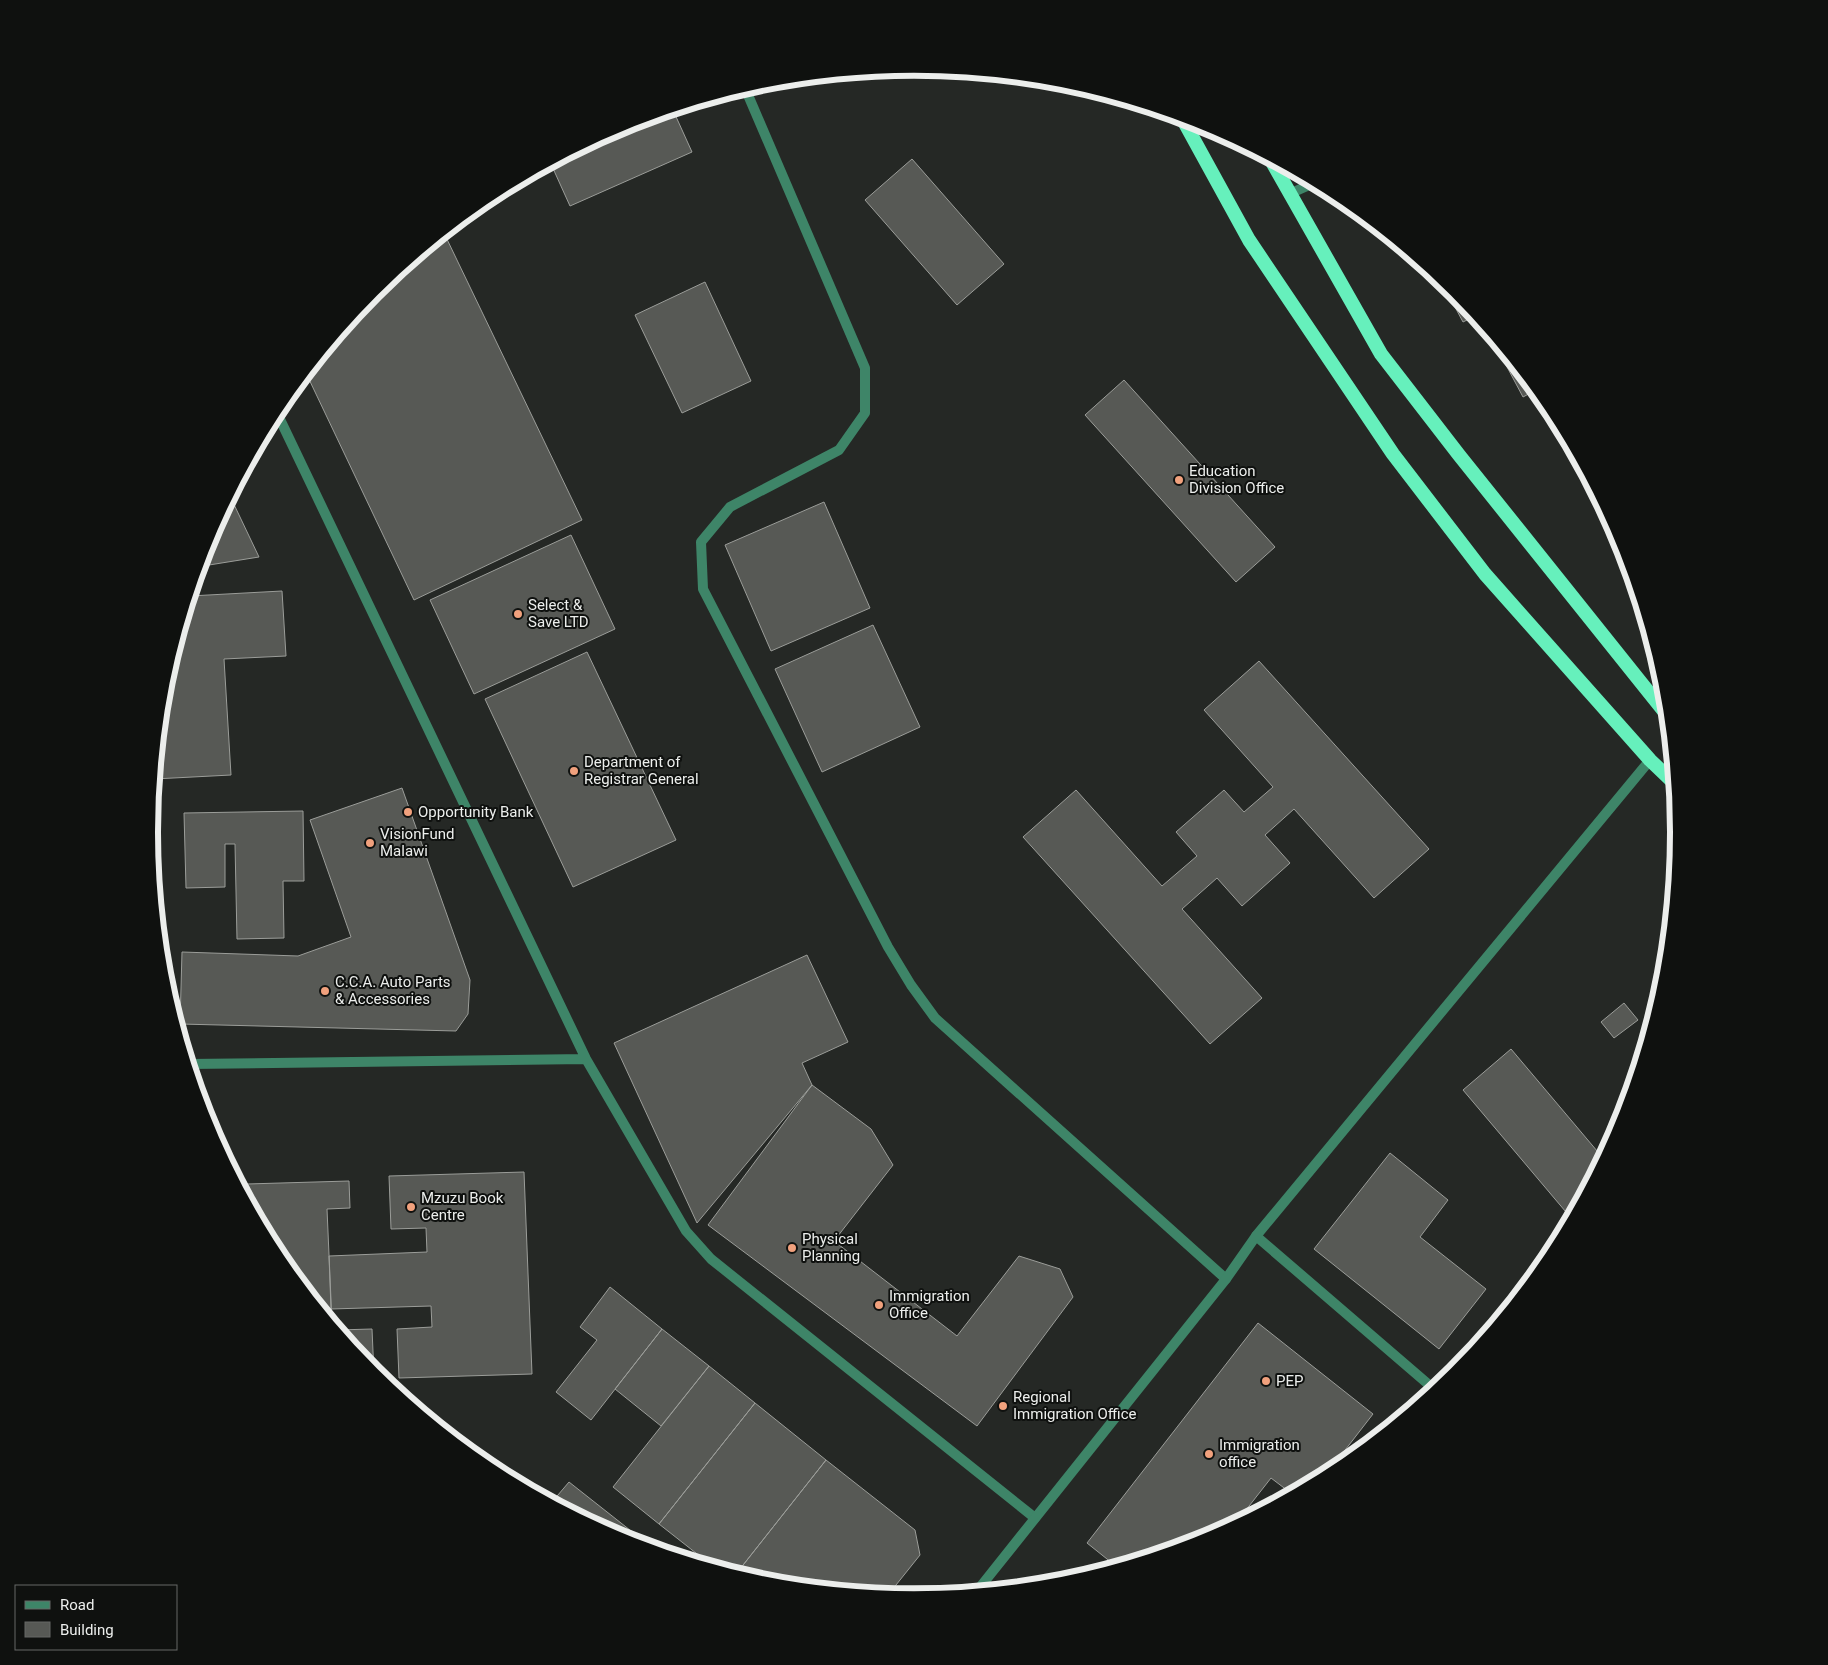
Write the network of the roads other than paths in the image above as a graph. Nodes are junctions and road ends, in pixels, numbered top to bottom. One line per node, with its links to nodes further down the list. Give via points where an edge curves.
1 (748, 95): 13 (street, via 865,368 865,413 839,450 730,507 701,542 703,589 888,947 935,1018)
2 (1187, 128): 8 (highway, via 1249,240 1392,454 1485,574)
3 (1276, 169): 5 (highway)
4 (1306, 187): 5 (street)
5 (1289, 194): 7 (highway, via 1381,354)
6 (280, 420): 10 (street)
7 (1659, 705)
8 (1650, 760): 9 (highway); 12 (street)
9 (1668, 778)
10 (586, 1059): 11 (street); 15 (street, via 686,1231 711,1259)
11 (194, 1064)
12 (1256, 1236): 13 (street); 14 (street)
13 (1226, 1278): 15 (street)
14 (1430, 1385)
15 (1035, 1518): 16 (street)
16 (982, 1585)

